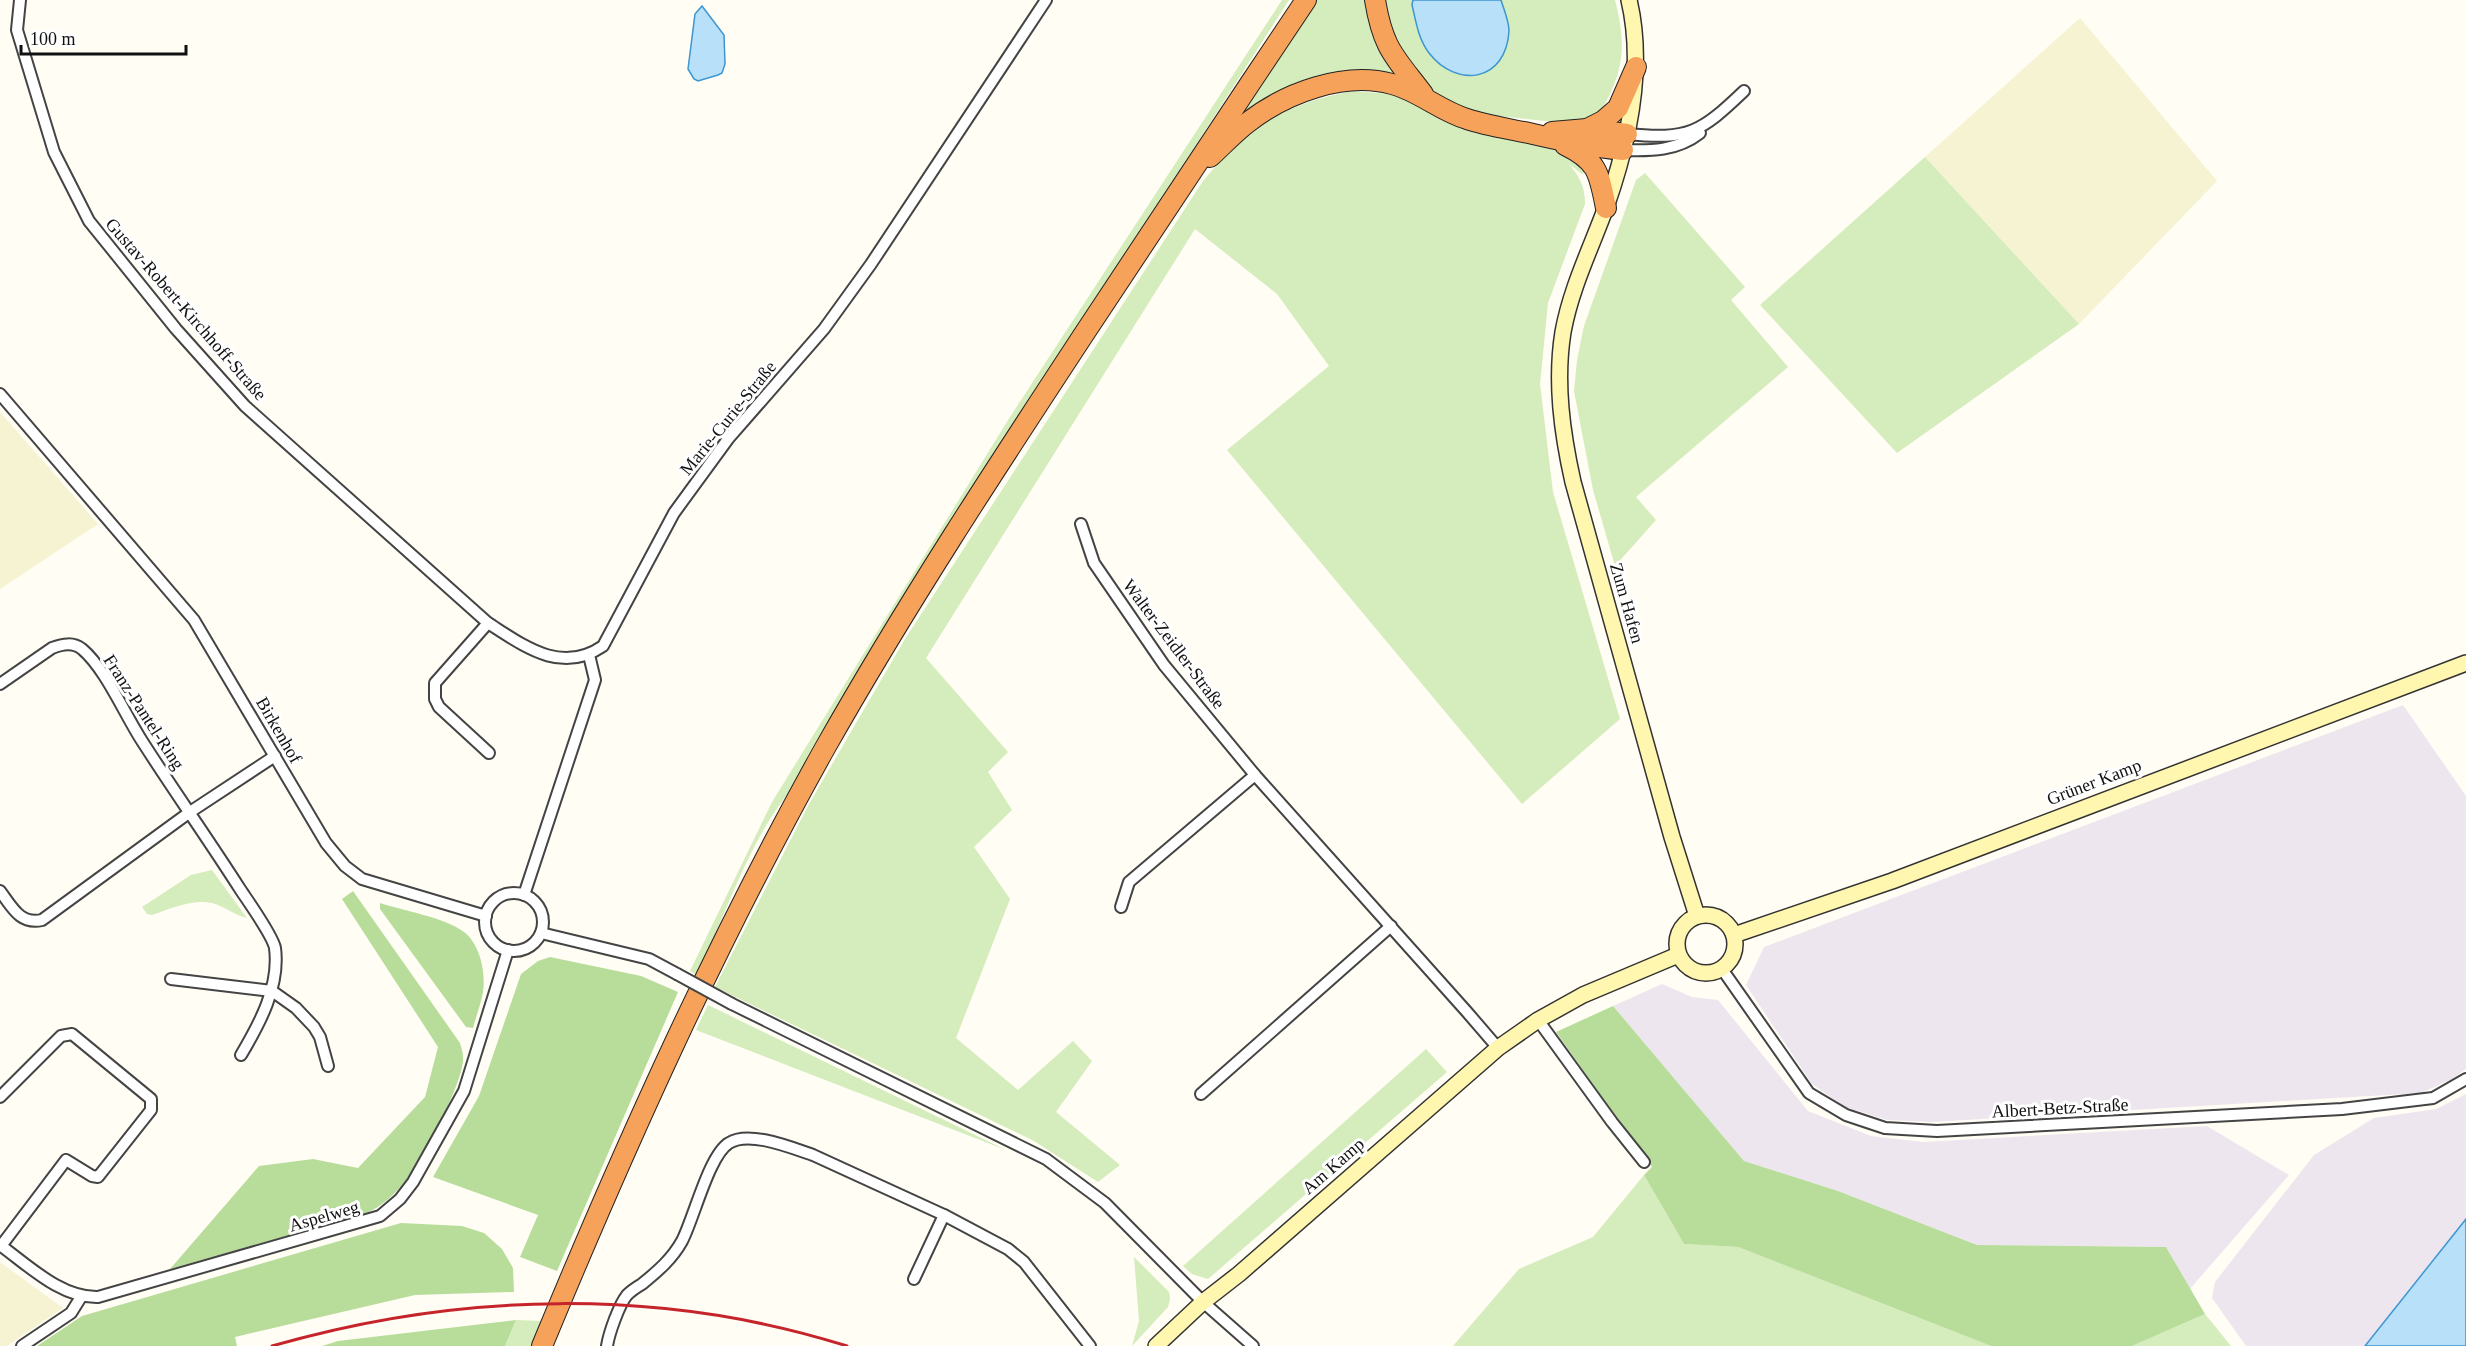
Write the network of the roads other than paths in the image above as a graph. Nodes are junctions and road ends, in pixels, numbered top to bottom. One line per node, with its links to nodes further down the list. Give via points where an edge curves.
1 (20, 0): 18 (street, Gustav-Robert-Kirchhoff-Straße, via 16,30 54,152 89,221 176,329 245,406)
2 (1046, 0): 19 (street, Marie-Curie-Straße, via 872,264 824,329 728,439 674,513 614,628 603,646)
3 (1306, 0): 15 (highway)
4 (1375, 0): 8 (highway, via 1378,21 1392,55)
5 (1629, 0): 6 (main road)
6 (1635, 67): 10 (highway, via 1618,108); 13 (main road)
7 (1744, 91): 9 (street)
8 (1429, 101): 11 (highway, via 1465,119); 15 (highway, via 1391,84 1361,80 1328,85 1292,97 1239,130)
9 (1719, 115): 13 (street, via 1689,133); 13 (street, via 1695,137 1671,148 1652,152)
10 (1587, 129): 11 (highway); 13 (highway)
11 (1534, 134): 12 (highway)
12 (1558, 140): 13 (highway); 14 (highway, via 1590,161 1601,181)
13 (1625, 142): 14 (main road, Zum Hafen)
14 (1606, 208): 30 (main road, Zum Hafen, via 1572,295 1563,334 1560,384 1566,449)
15 (1161, 217): 53 (highway, via 917,593 782,826 708,969 640,1114)
16 (0, 394): 23 (street, Birkenhof, via 194,620)
17 (1081, 524): 24 (street, Walter-Zeidler-Straße, via 1094,563 1107,582 1164,664)
18 (488, 623): 19 (street, Gustav-Robert-Kirchhoff-Straße, via 540,653 560,659); 22 (street, via 435,683 435,699)
19 (589, 656): 27 (street, via 595,680)
20 (2466, 663): 33 (main road, Grüner Kamp, via 1892,881)
21 (0, 684): 25 (street, Franz-Pantel-Ring, via 52,648 74,645 82,649)
22 (489, 753)
23 (275, 756): 25 (street); 29 (street, Birkenhof, via 326,843 352,873)
24 (1255, 775): 28 (street, via 1129,882); 31 (street, Walter-Zeidler-Straße)
25 (190, 812): 26 (street, via 42,920 26,921 18,916); 38 (street, Franz-Pantel-Ring, via 275,946)
26 (0, 891)
27 (524, 895): 29 (street, via 513,893 497,899); 32 (street, via 542,913)
28 (1121, 907)
29 (486, 916): 34 (street, via 489,936)
30 (1697, 916): 33 (main road, via 1715,916 1725,921); 35 (main road, via 1689,920 1678,936)
31 (1391, 926): 40 (street, Walter-Zeidler-Straße); 44 (street)
32 (541, 933): 34 (street, via 531,946); 51 (street, bridge, via 649,959 1046,1160 1105,1203)
33 (1734, 934): 36 (main road, via 1733,956)
34 (508, 950): 50 (street, Aspelweg, via 464,1091 413,1182 385,1212 368,1221 107,1296)
35 (1678, 955): 36 (main road, via 1691,970 1701,974); 39 (main road, Am Kamp, via 1583,995)
36 (1722, 969): 43 (street, Albert-Betz-Straße, via 1809,1093 1846,1114 1885,1128 1937,1131 2342,1109 2433,1098)
37 (171, 979): 38 (street)
38 (272, 991): 41 (street, Franz-Pantel-Ring); 42 (street, via 314,1027)
39 (1538, 1020): 40 (main road, Am Kamp); 46 (street)
40 (1498, 1048): 51 (main road, Am Kamp)
41 (241, 1055)
42 (328, 1066)
43 (2466, 1079)
44 (1201, 1094)
45 (0, 1097): 48 (street, via 61,1036 72,1034 151,1099 151,1110 98,1177 66,1160)
46 (1644, 1162)
47 (944, 1215): 49 (street); 54 (street, via 813,1155 768,1142 736,1139 721,1150 674,1255 627,1295); 55 (street, via 1008,1249 1024,1262)
48 (1, 1246): 50 (street, via 62,1289)
49 (914, 1279)
50 (81, 1297): 52 (street, via 71,1313)
51 (1203, 1302): 56 (main road, Am Kamp); 57 (street)
52 (22, 1346)
53 (542, 1346)
54 (607, 1346)
55 (1090, 1346)
56 (1156, 1346)
57 (1253, 1346)

